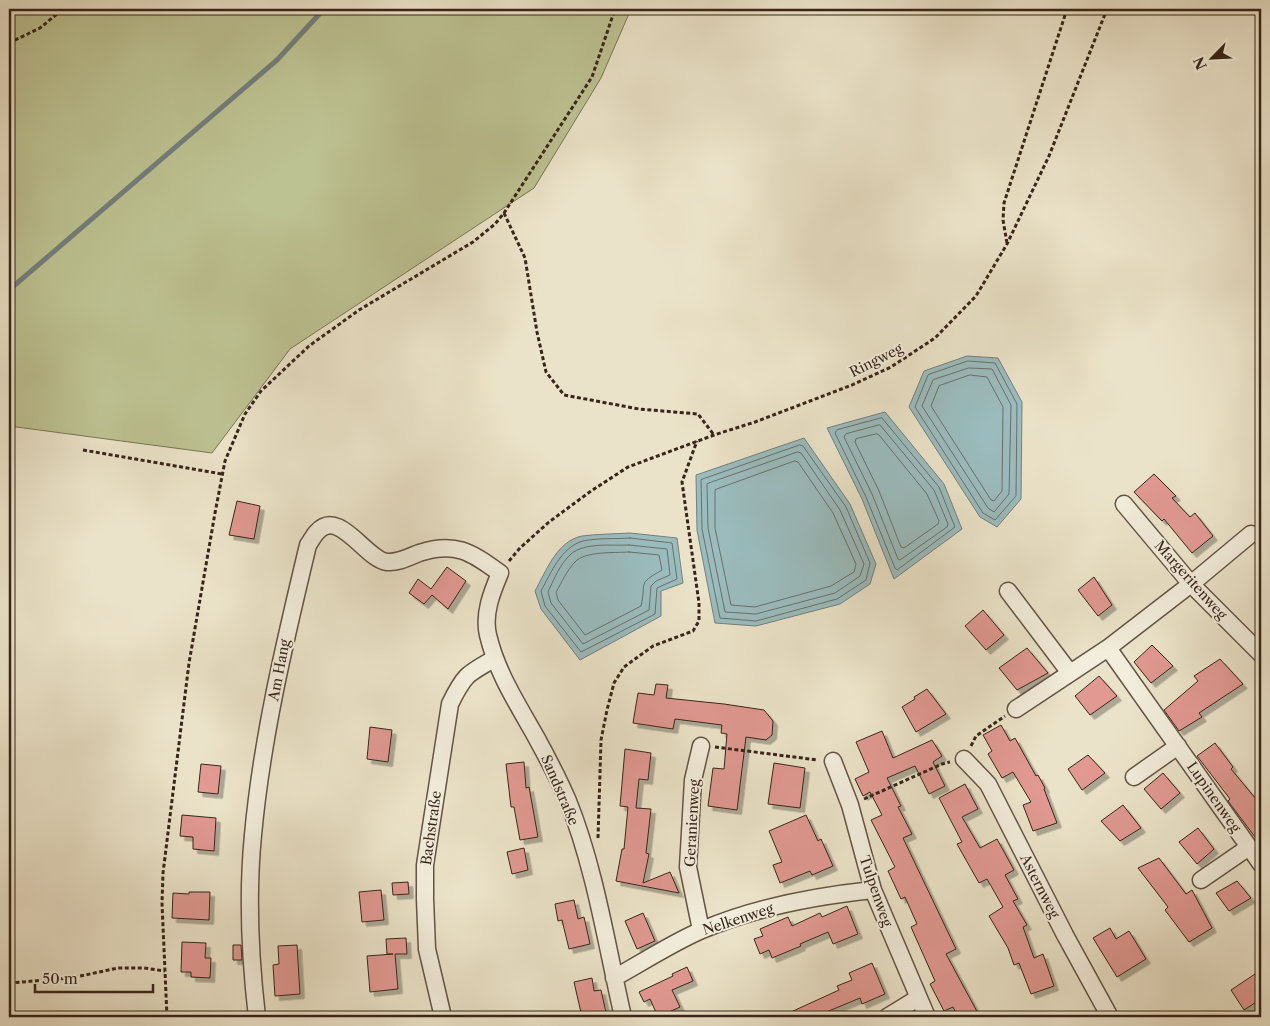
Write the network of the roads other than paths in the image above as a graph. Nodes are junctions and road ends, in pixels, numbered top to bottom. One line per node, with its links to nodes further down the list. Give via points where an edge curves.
1 (1124, 504): 4 (street, Margeritenweg)
2 (1251, 534): 4 (street)
3 (500, 573): 8 (street, Sandstraße, via 490,596 487,614 487,632); 23 (street, Am Hang, via 465,551 444,547 385,562 375,558 338,527 327,526 318,531 308,545 280,660 253,835 250,957)
4 (1191, 584): 6 (street); 7 (street, Margeritenweg)
5 (1008, 591): 9 (street)
6 (1108, 648): 9 (street); 12 (street, Lupinenweg)
7 (1261, 654)
8 (494, 659): 21 (street, Sandstraße, via 568,802 587,858); 24 (street, Bachstraße, via 470,672 460,682 450,704 425,865 427,948)
9 (1070, 673): 10 (street)
10 (1016, 709)
11 (701, 746): 20 (street, Geranienweg, via 693,780 688,867)
12 (1178, 746): 15 (street); 16 (street, Lupinenweg)
13 (964, 759): 28 (street, Asternweg, via 988,784)
14 (834, 761): 19 (street, Tulpenweg, via 850,805)
15 (1134, 776)
16 (1249, 847): 17 (street, Lupinenweg); 18 (street, Lupinenweg)
17 (1261, 864)
18 (1201, 880)
19 (873, 890): 20 (street, Nelkenweg, via 783,904); 22 (street, Tulpenweg)
20 (701, 930): 21 (street, Nelkenweg)
21 (614, 978): 25 (street, Sandstraße)
22 (918, 998): 26 (street); 27 (street, Tulpenweg)
23 (256, 1017)
24 (443, 1017)
25 (623, 1017)
26 (887, 1017)
27 (927, 1017)
28 (1110, 1017)

